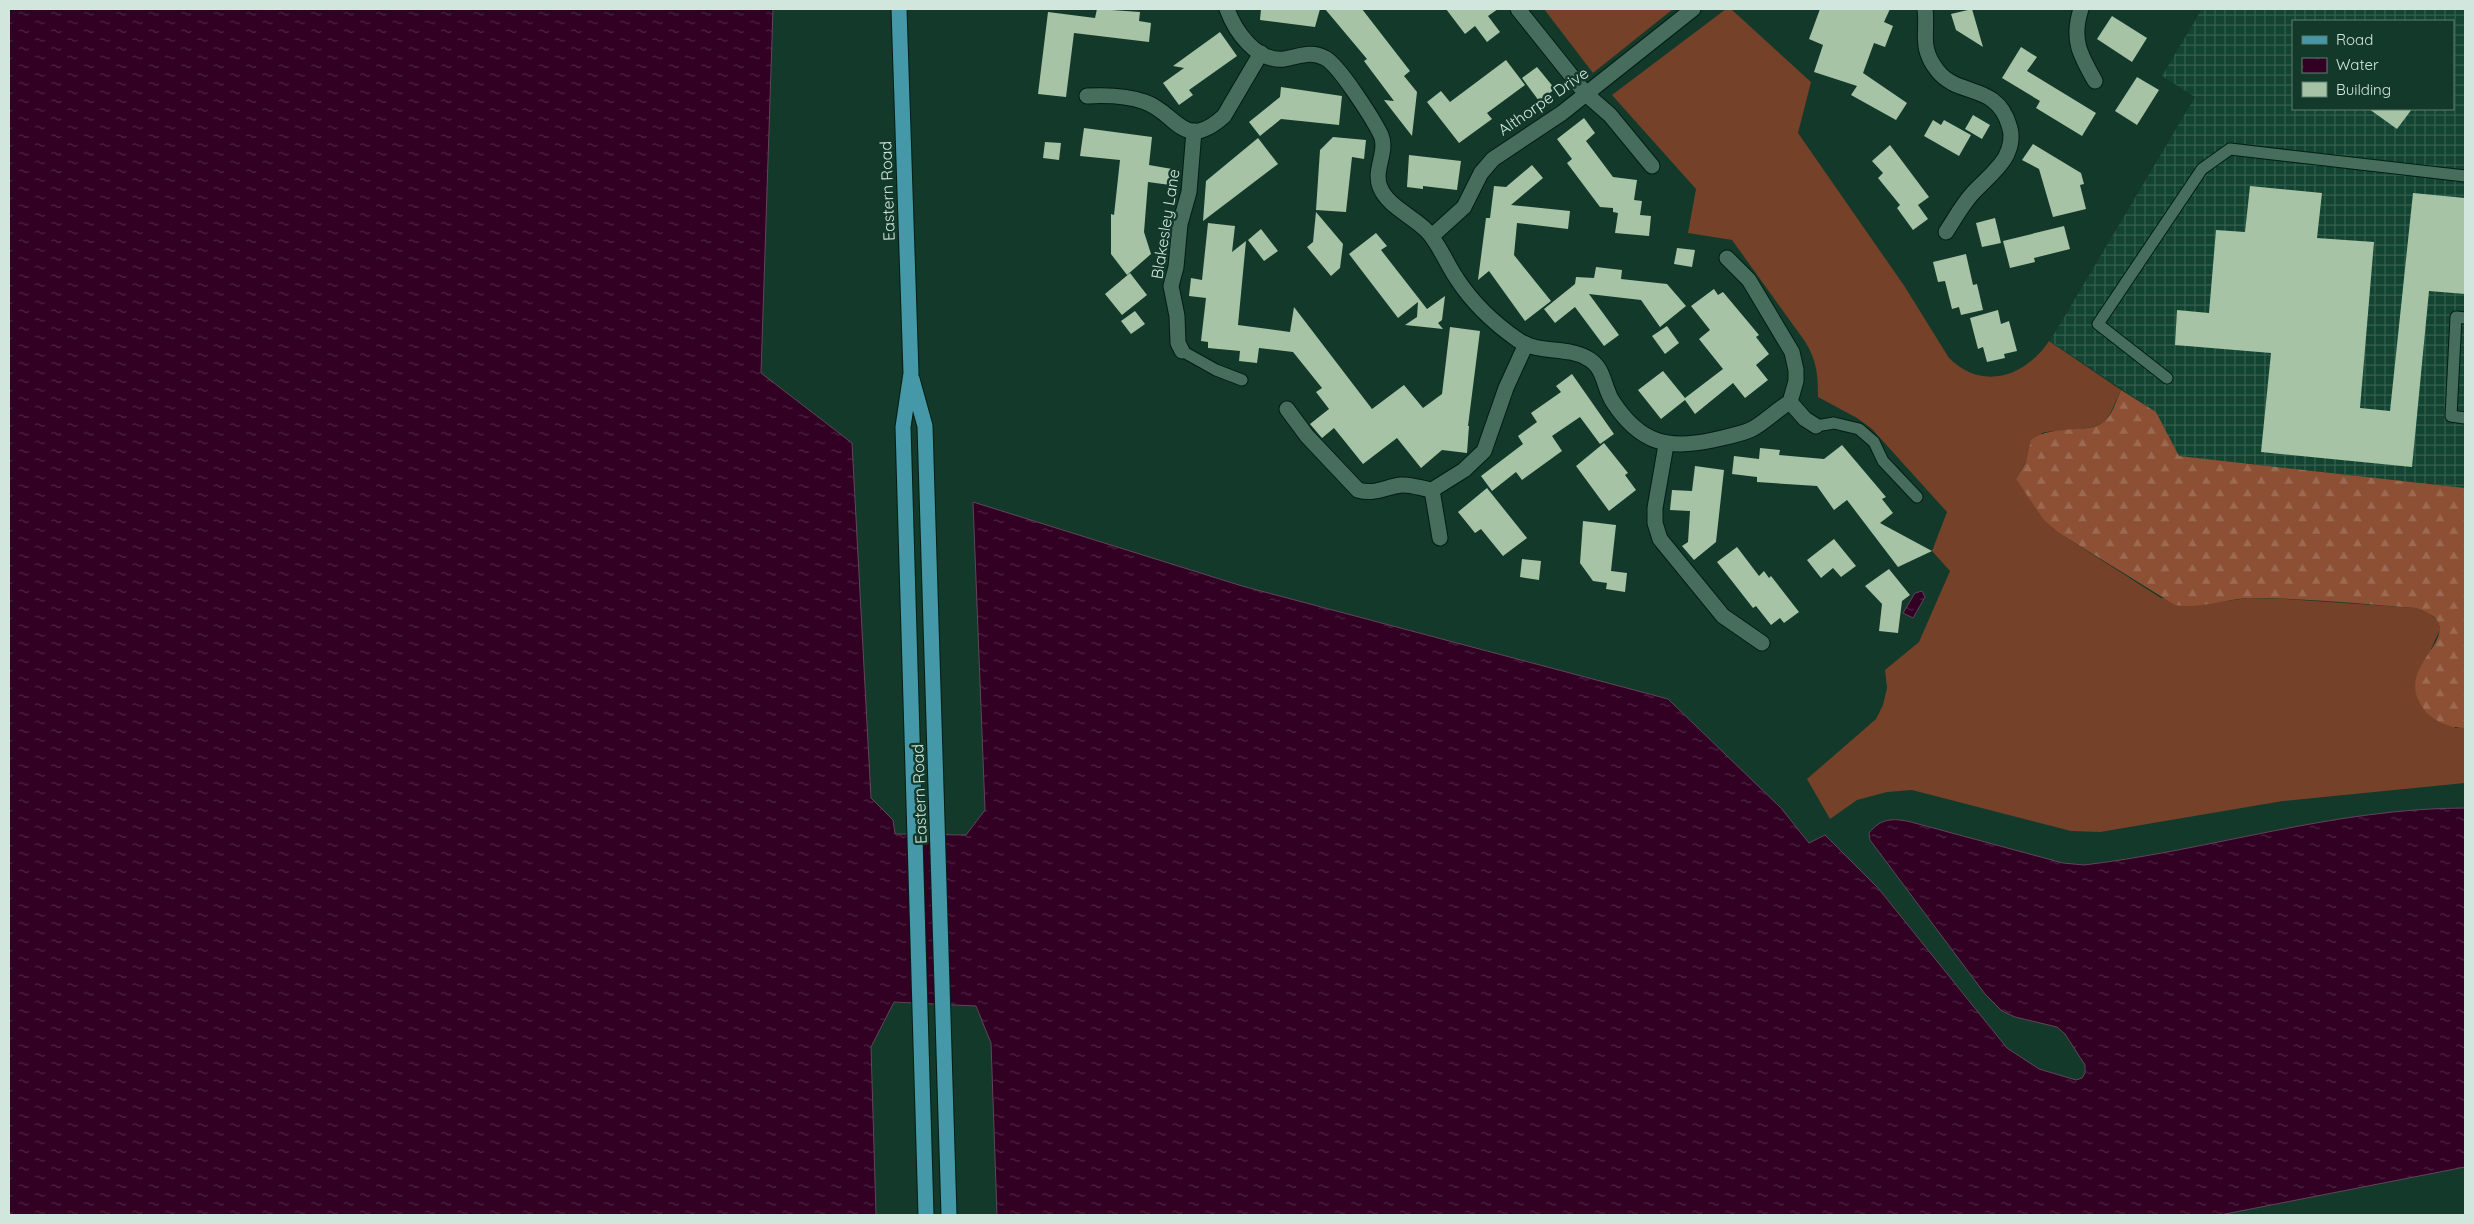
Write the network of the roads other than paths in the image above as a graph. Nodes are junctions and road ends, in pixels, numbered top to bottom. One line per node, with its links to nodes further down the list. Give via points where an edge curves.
1 (899, 9): 20 (main road, Eastern Road)
2 (1227, 9): 7 (street, via 1242,36)
3 (1518, 9): 9 (street)
4 (1693, 9): 9 (street, Althorpe Drive)
5 (1925, 9): 14 (street, via 1924,44 1935,68 1941,76 1995,100 2004,112 2011,133 2005,156 1970,196)
6 (2081, 9): 8 (street, via 2077,21 2078,48)
7 (1261, 53): 11 (street, via 1224,116 1211,126); 15 (street, via 1277,59 1317,55 1334,64 1381,135 1383,146 1378,179 1383,192)
8 (2095, 81)
9 (1586, 94): 12 (street, via 1610,115); 15 (street, Althorpe Drive, via 1493,159 1481,173 1464,207)
10 (1087, 96): 11 (street, via 1112,95 1144,102 1160,110 1180,128)
11 (1194, 131): 19 (street, Blakesley Lane, via 1189,192 1180,224 1171,286 1178,343)
12 (1652, 166)
13 (2465, 176): 21 (lane, via 2230,149 2202,169 2098,324)
14 (1946, 232)
15 (1432, 236): 18 (street, via 1467,293 1488,315)
16 (1727, 258): 23 (street, via 1749,280 1792,352 1796,375)
17 (2461, 318): 25 (lane, via 2451,416)
18 (1526, 344): 27 (street, via 1586,357 1595,363 1618,410 1639,431); 28 (street, via 1506,388 1490,442 1456,476)
19 (1182, 351): 22 (lane)
20 (910, 373): 32 (main road, Eastern Road, via 903,427); 33 (main road, Eastern Road, via 925,426)
21 (2167, 378)
22 (1242, 380)
23 (1790, 402): 26 (street); 27 (street, via 1745,432 1706,442)
24 (1286, 409): 28 (street, via 1358,490 1378,492 1400,485)
25 (2465, 418)
26 (1816, 426): 29 (lane, via 1834,423 1860,429 1874,442 1883,461)
27 (1666, 445): 31 (street, via 1657,486 1656,532 1723,616)
28 (1432, 490): 30 (street)
29 (1917, 498)
30 (1440, 538)
31 (1762, 643)
32 (926, 1215)
33 (949, 1215)

